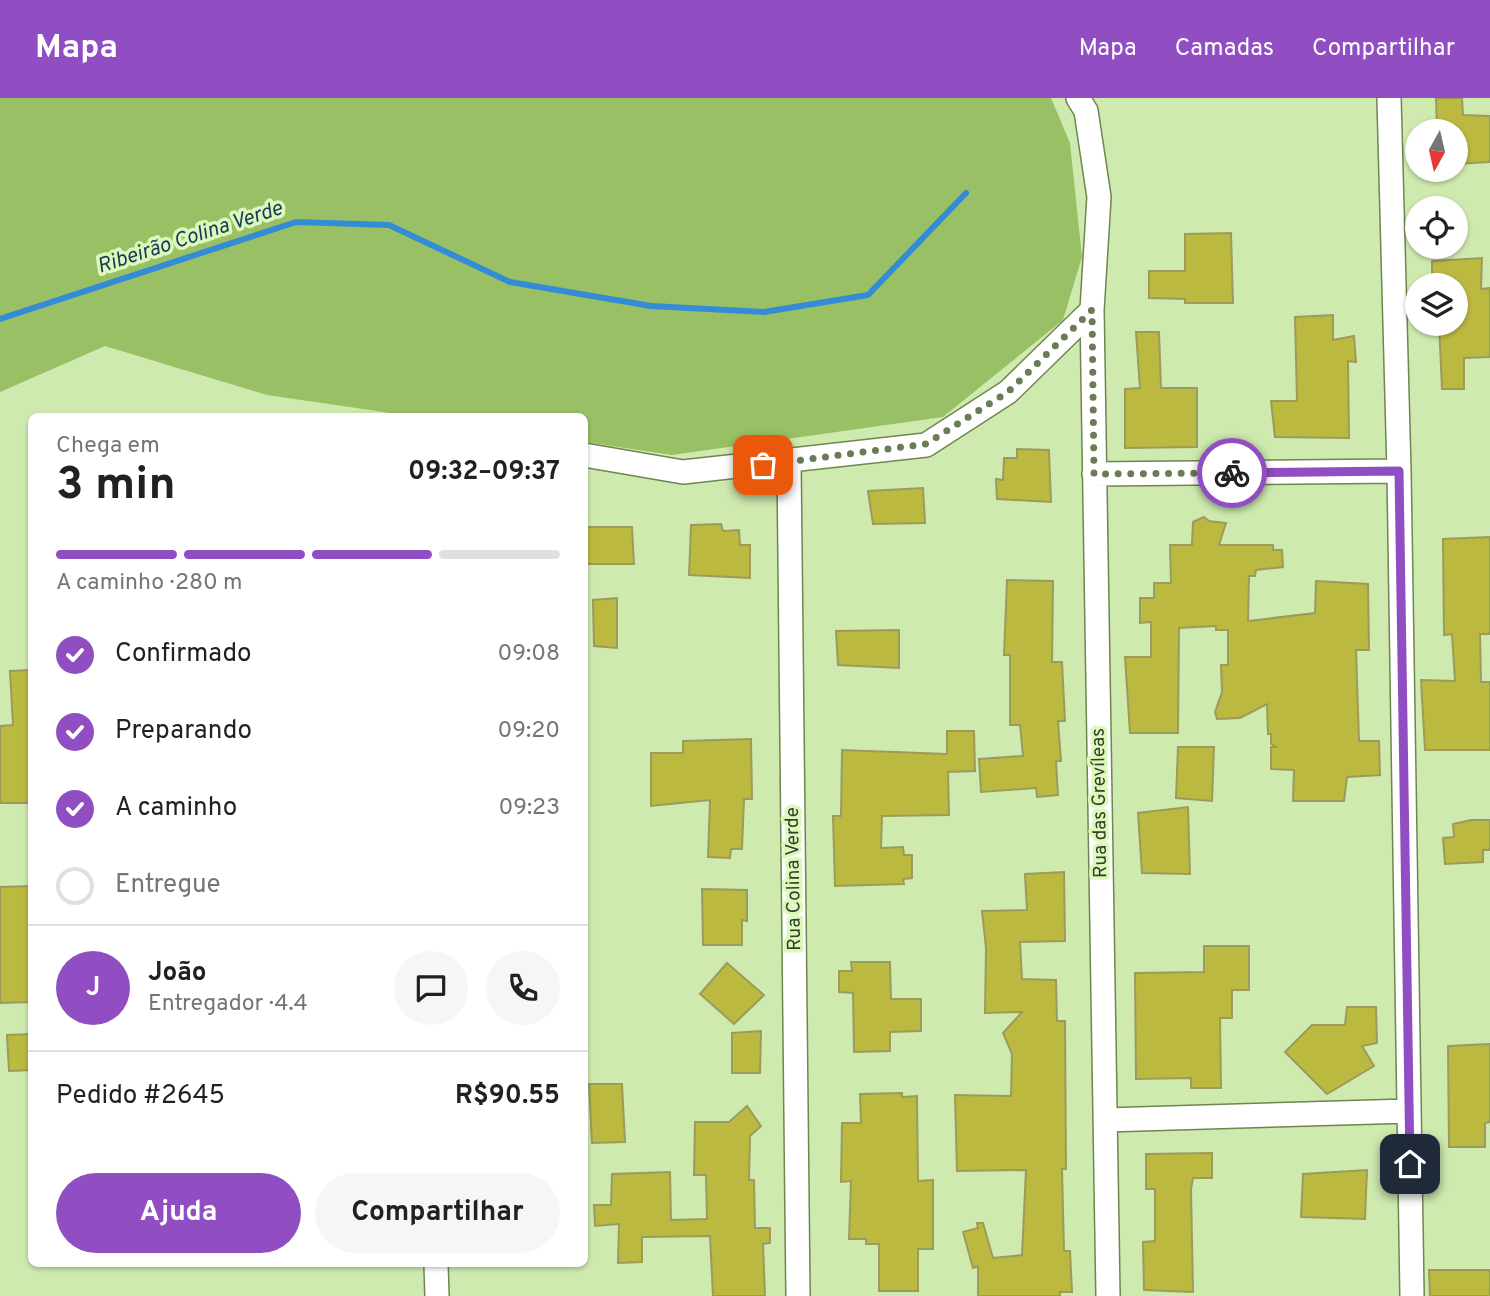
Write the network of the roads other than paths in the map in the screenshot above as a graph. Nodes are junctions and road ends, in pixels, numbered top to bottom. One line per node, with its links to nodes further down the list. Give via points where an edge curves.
1 (1078, 98): 3 (street, Rua das Grevíleas, via 1086,111 1099,197)
2 (1389, 98): 6 (street)
3 (1092, 310): 5 (street, via 1008,392 926,444); 7 (street, Rua das Grevíleas)
4 (588, 456): 5 (street, via 684,472)
5 (789, 462): 12 (street, Rua Colina Verde)
6 (1399, 471): 7 (street); 8 (street)
7 (1094, 474): 9 (street, Rua das Grevíleas)
8 (1409, 1111): 9 (street); 14 (street)
9 (1105, 1120): 13 (street, Rua das Grevíleas)
10 (436, 1267): 11 (street)
11 (437, 1296)
12 (798, 1296)
13 (1108, 1296)
14 (1412, 1296)

